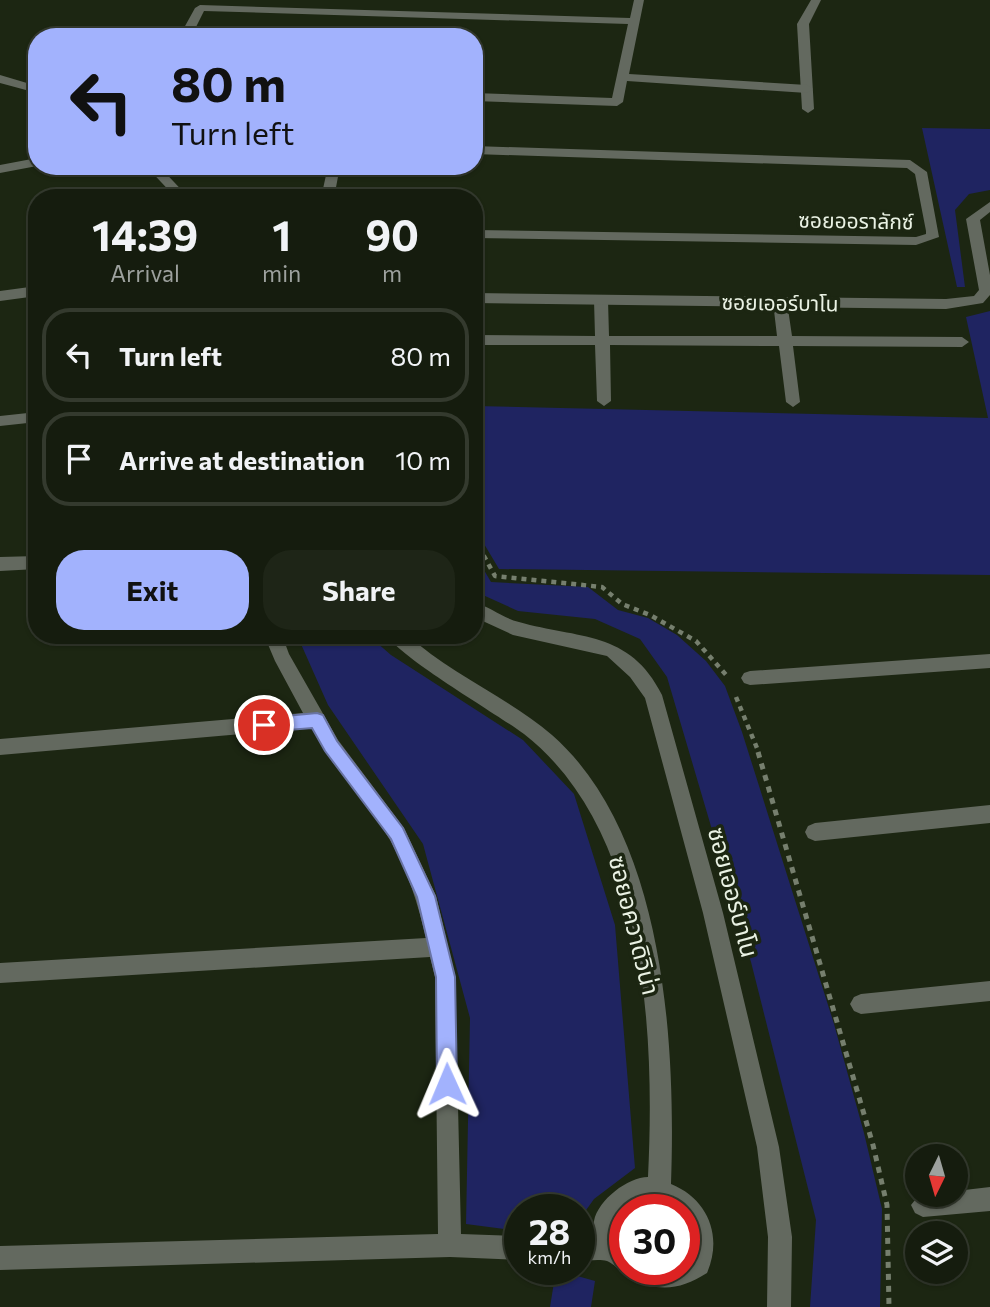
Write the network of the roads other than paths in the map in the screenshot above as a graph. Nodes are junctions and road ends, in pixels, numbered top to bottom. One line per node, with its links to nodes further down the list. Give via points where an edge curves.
1 (639, 0): 3 (street)
2 (816, 0): 8 (street, via 803,24)
3 (634, 21): 4 (street, via 200,8); 5 (street)
4 (190, 28)
5 (622, 77): 8 (street); 9 (street, via 617,102)
6 (0, 79): 7 (street)
7 (28, 87)
8 (807, 89): 10 (street)
9 (483, 97)
10 (808, 110)
11 (483, 150): 17 (street, ซอยออราลักซ์, via 910,164 921,172 933,231 932,237 916,241)
12 (28, 164): 13 (street)
13 (0, 169)
14 (161, 175): 15 (street)
15 (174, 189)
16 (990, 206): 22 (street, ซอยเออร์บาโน, via 973,219 986,291 978,300)
17 (483, 234)
18 (28, 291): 19 (street)
19 (0, 296)
20 (483, 298): 21 (street, ซอยเออร์บาโน)
21 (601, 300): 22 (street, ซอยเออร์บาโน); 24 (street)
22 (780, 302): 25 (street)
23 (483, 340): 24 (street)
24 (603, 341): 25 (street); 27 (street)
25 (785, 341): 26 (street); 28 (street)
26 (962, 342)
27 (604, 401)
28 (793, 401)
29 (28, 418): 30 (street)
30 (0, 421)
31 (28, 562): 32 (street)
32 (0, 564)
33 (483, 613): 54 (street, ซอยเออร์บาโน, via 513,628 612,650 653,695 713,913 768,1147 780,1237)
34 (276, 644): 38 (street)
35 (406, 644): 46 (street, ซอยอควาดิวิน่า, via 548,743 590,793 626,866 653,979 664,1128)
36 (990, 661): 37 (street)
37 (750, 678)
38 (317, 720): 39 (street); 42 (street, via 397,834 426,896)
39 (0, 747)
40 (990, 814): 41 (street)
41 (816, 832)
42 (437, 947): 43 (street); 49 (street, via 445,977)
43 (0, 973)
44 (990, 991): 45 (street)
45 (861, 1004)
46 (659, 1189): 52 (street, via 644,1188 617,1203 605,1233); 52 (street, via 675,1195 698,1222 701,1259 694,1275 667,1294 635,1290 622,1280)
47 (990, 1199): 48 (street)
48 (968, 1201)
49 (450, 1245): 50 (street); 53 (street)
50 (504, 1247)
51 (595, 1250): 52 (street)
52 (606, 1250)
53 (0, 1258)
54 (779, 1307)

